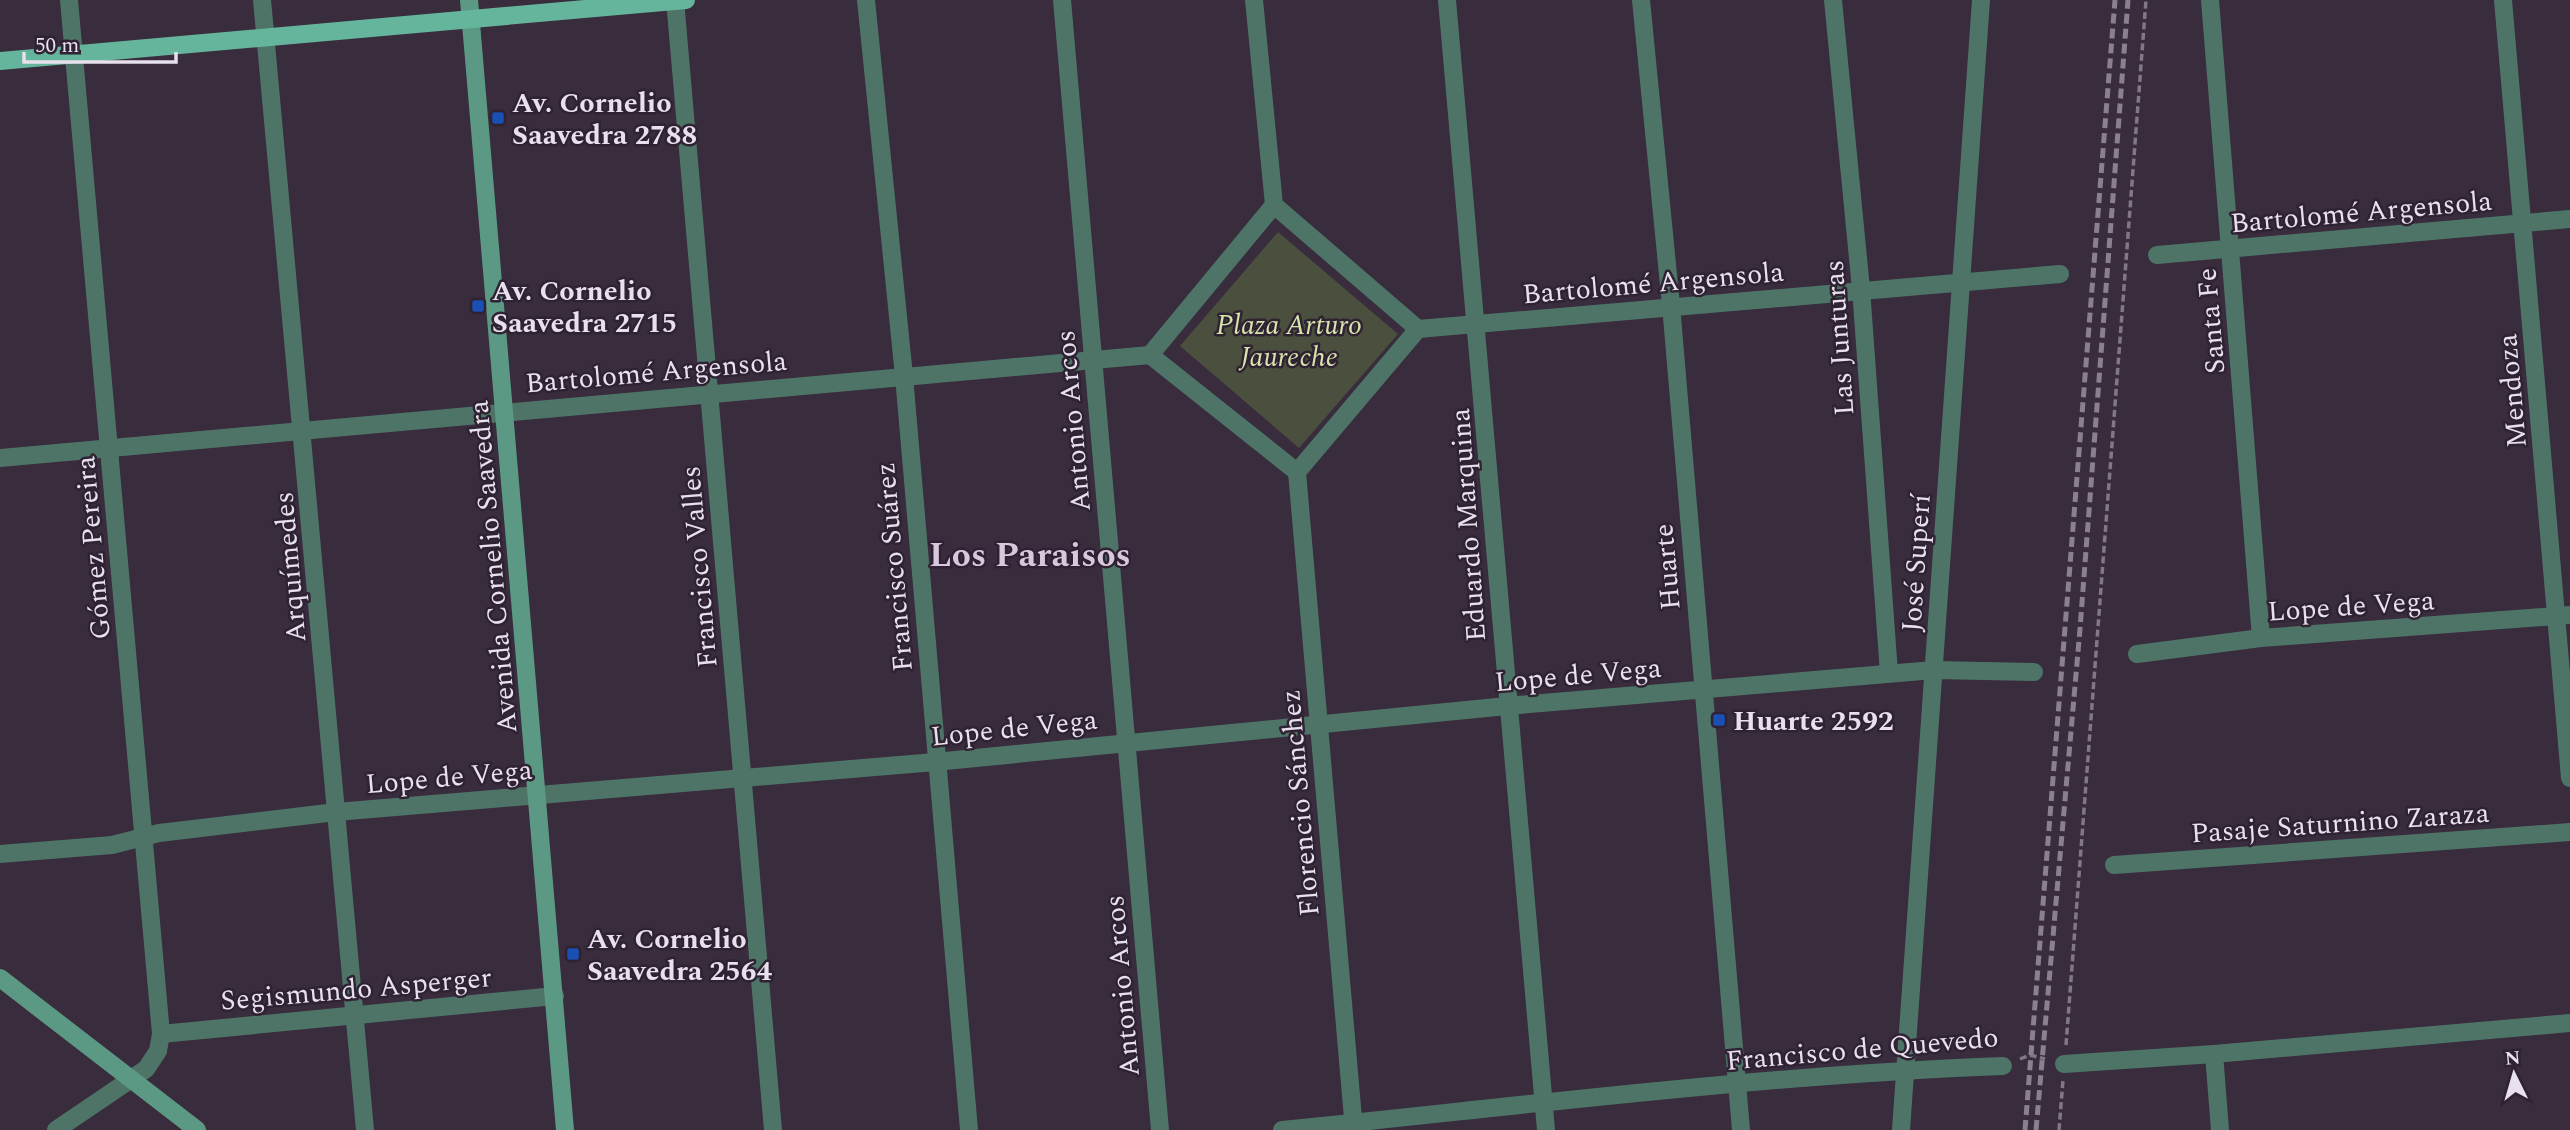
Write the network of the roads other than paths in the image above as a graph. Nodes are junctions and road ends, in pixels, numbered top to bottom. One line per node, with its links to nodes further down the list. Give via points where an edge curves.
1 (69, 0): 17 (street, Gómez Pereira)
2 (262, 0): 16 (street, Arquímedes)
3 (469, 0): 15 (main road, Avenida Cornelio Saavedra)
4 (675, 0): 5 (main road); 15 (main road); 33 (street, Francisco Valles)
5 (686, 0)
6 (866, 0): 32 (street, Francisco Suárez)
7 (1062, 0): 31 (street, Antonio Arcos)
8 (1254, 0): 19 (street)
9 (1447, 0): 28 (street, Eduardo Marquina)
10 (1641, 0): 27 (street, Huarte)
11 (1833, 0): 26 (street, Las Junturas)
12 (1981, 0): 25 (street, José Superí)
13 (2210, 0): 22 (street, Santa Fe)
14 (2503, 0): 21 (street, Mendoza)
15 (471, 20): 16 (main road); 34 (main road, Avenida Cornelio Saavedra)
16 (266, 38): 17 (main road); 35 (street, Arquímedes)
17 (74, 55): 18 (main road); 36 (street, Gómez Pereira)
18 (0, 61)
19 (1274, 205): 29 (street); 30 (street)
20 (2570, 219): 21 (street, Bartolomé Argensola)
21 (2522, 223): 22 (street, Bartolomé Argensola); 39 (street, Mendoza)
22 (2230, 249): 23 (street, Bartolomé Argensola); 40 (street, Santa Fe)
23 (2157, 255)
24 (2060, 274): 25 (street, Bartolomé Argensola)
25 (1960, 282): 26 (street, Bartolomé Argensola); 42 (street, José Superí)
26 (1861, 289): 27 (street, Bartolomé Argensola); 44 (street, Las Junturas)
27 (1671, 305): 28 (street, Bartolomé Argensola); 45 (street, Huarte)
28 (1478, 325): 29 (street, Bartolomé Argensola); 46 (street, Eduardo Marquina)
29 (1418, 329): 38 (street)
30 (1150, 355): 31 (street, Bartolomé Argensola); 38 (street)
31 (1093, 360): 32 (street, Bartolomé Argensola); 48 (street, Antonio Arcos)
32 (904, 376): 33 (street, Bartolomé Argensola); 49 (street, Francisco Suárez)
33 (710, 393): 34 (street, Bartolomé Argensola); 50 (street, Francisco Valles)
34 (505, 410): 35 (street, Bartolomé Argensola); 52 (main road, Avenida Cornelio Saavedra)
35 (303, 429): 36 (street, Bartolomé Argensola); 53 (street, Arquímedes)
36 (110, 447): 37 (street, Bartolomé Argensola); 55 (street, Gómez Pereira)
37 (0, 458)
38 (1297, 472): 47 (street, Florencio Sánchez)
39 (2563, 616): 40 (street, Lope de Vega); 51 (street, Mendoza)
40 (2261, 638): 41 (street, Lope de Vega)
41 (2137, 654)
42 (1934, 670): 43 (street, Lope de Vega); 44 (street, Lope de Vega); 66 (street, José Superí)
43 (2035, 671)
44 (1889, 673): 45 (street, Lope de Vega)
45 (1703, 689): 46 (street, Lope de Vega); 68 (street, Huarte)
46 (1507, 706): 47 (street, Lope de Vega); 69 (street, Eduardo Marquina)
47 (1318, 725): 48 (street, Lope de Vega); 70 (street, Florencio Sánchez)
48 (1126, 742): 49 (street, Lope de Vega); 77 (street, Antonio Arcos)
49 (935, 762): 50 (street, Lope de Vega); 76 (street, Francisco Suárez)
50 (743, 777): 52 (street, Lope de Vega); 75 (street, Francisco Valles)
51 (2570, 778)
52 (537, 795): 53 (street, Lope de Vega); 59 (main road, Avenida Cornelio Saavedra)
53 (336, 812): 55 (street, Lope de Vega); 60 (street, Arquímedes)
54 (2570, 832): 57 (street, Pasaje Saturnino Zaraza)
55 (142, 836): 56 (street, Lope de Vega, via 112,845); 62 (street, Gómez Pereira)
56 (0, 854)
57 (2114, 865)
58 (0, 978): 67 (main road)
59 (555, 996): 60 (street, Segismundo Asperger); 74 (main road, Avenida Cornelio Saavedra)
60 (355, 1013): 62 (street, Segismundo Asperger); 73 (street, Arquímedes)
61 (2570, 1023): 63 (street)
62 (161, 1034): 67 (street, Gómez Pereira, via 153,1061)
63 (2214, 1054): 64 (street); 82 (street)
64 (2064, 1064)
65 (2003, 1066): 66 (street, Francisco de Quevedo)
66 (1905, 1070): 68 (street, Francisco de Quevedo); 81 (street, José Superí)
67 (131, 1079): 71 (street, Gómez Pereira); 72 (main road)
68 (1737, 1084): 69 (street, Francisco de Quevedo); 80 (street, Huarte)
69 (1544, 1105): 70 (street, Francisco de Quevedo); 79 (street, Eduardo Marquina)
70 (1354, 1126): 78 (street, Francisco de Quevedo)
71 (55, 1130)
72 (197, 1130)
73 (365, 1130)
74 (565, 1130)
75 (773, 1130)
76 (969, 1130)
77 (1160, 1130)
78 (1282, 1130)
79 (1546, 1130)
80 (1741, 1130)
81 (1901, 1130)
82 (2220, 1130)

